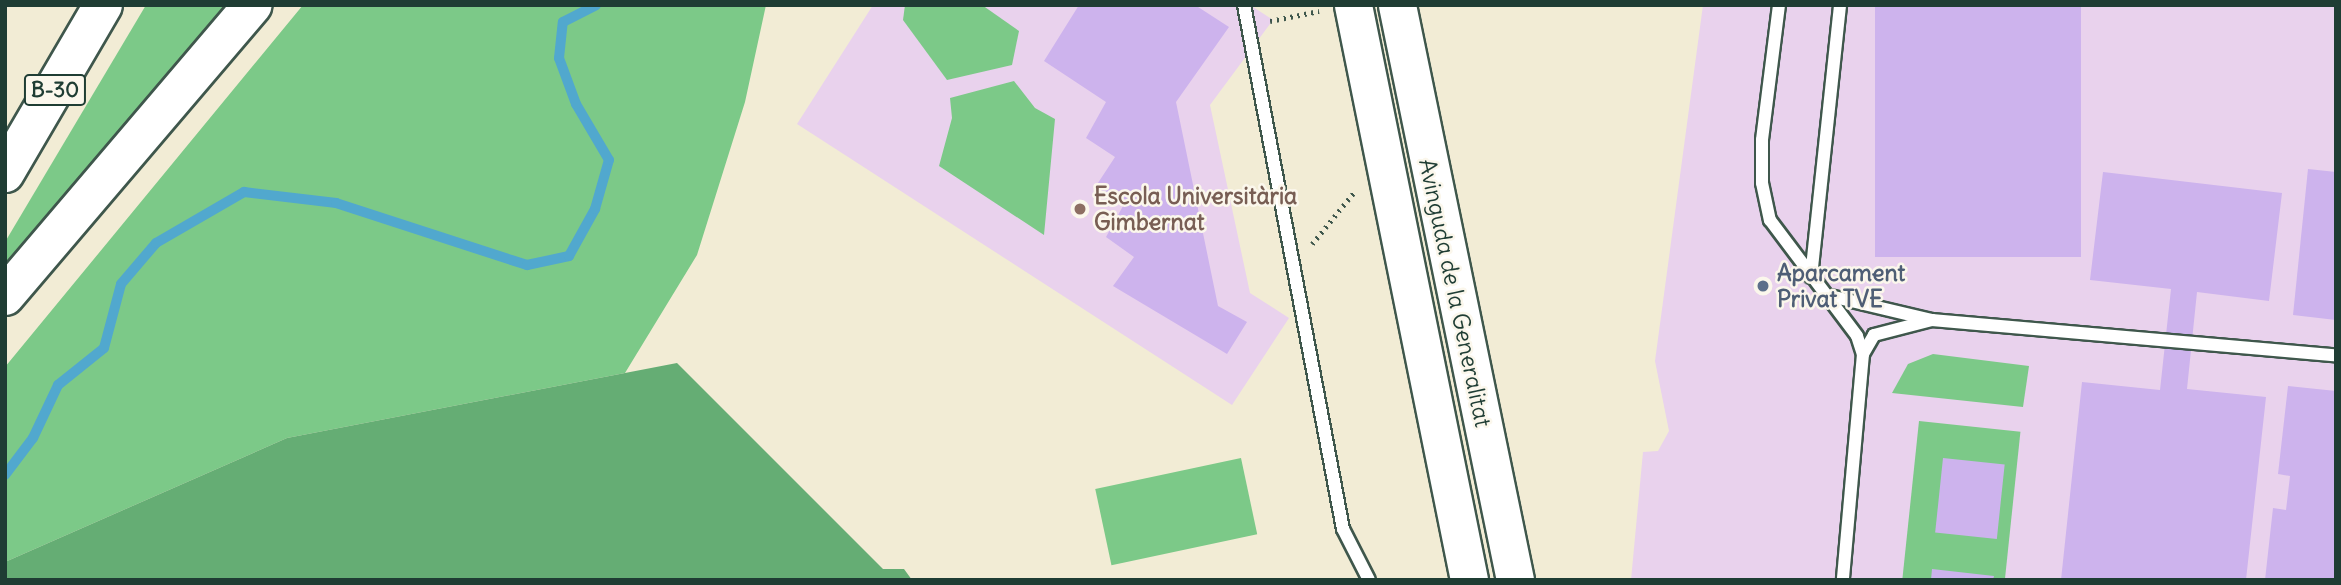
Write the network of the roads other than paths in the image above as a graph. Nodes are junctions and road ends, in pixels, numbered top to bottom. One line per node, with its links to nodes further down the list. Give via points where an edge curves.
1 (103, 5): 8 (highway, B-30)
2 (253, 5): 11 (highway)
3 (1244, 5): 15 (lane, via 1343,529)
4 (1397, 5): 17 (street, Avinguda de la Generalitat)
5 (1779, 5): 9 (lane, via 1762,183 1770,220)
6 (1840, 5): 9 (lane)
7 (1338, 8): 16 (street, Avinguda de la Generalitat, via 1384,155)
8 (5, 173)
9 (1811, 277): 10 (lane)
10 (1826, 295): 12 (lane); 13 (lane)
11 (5, 296)
12 (1932, 320): 13 (lane, via 1874,335); 14 (lane)
13 (1863, 354): 18 (lane)
14 (2336, 355)
15 (1369, 580)
16 (1469, 580)
17 (1515, 580)
18 (1843, 580)

